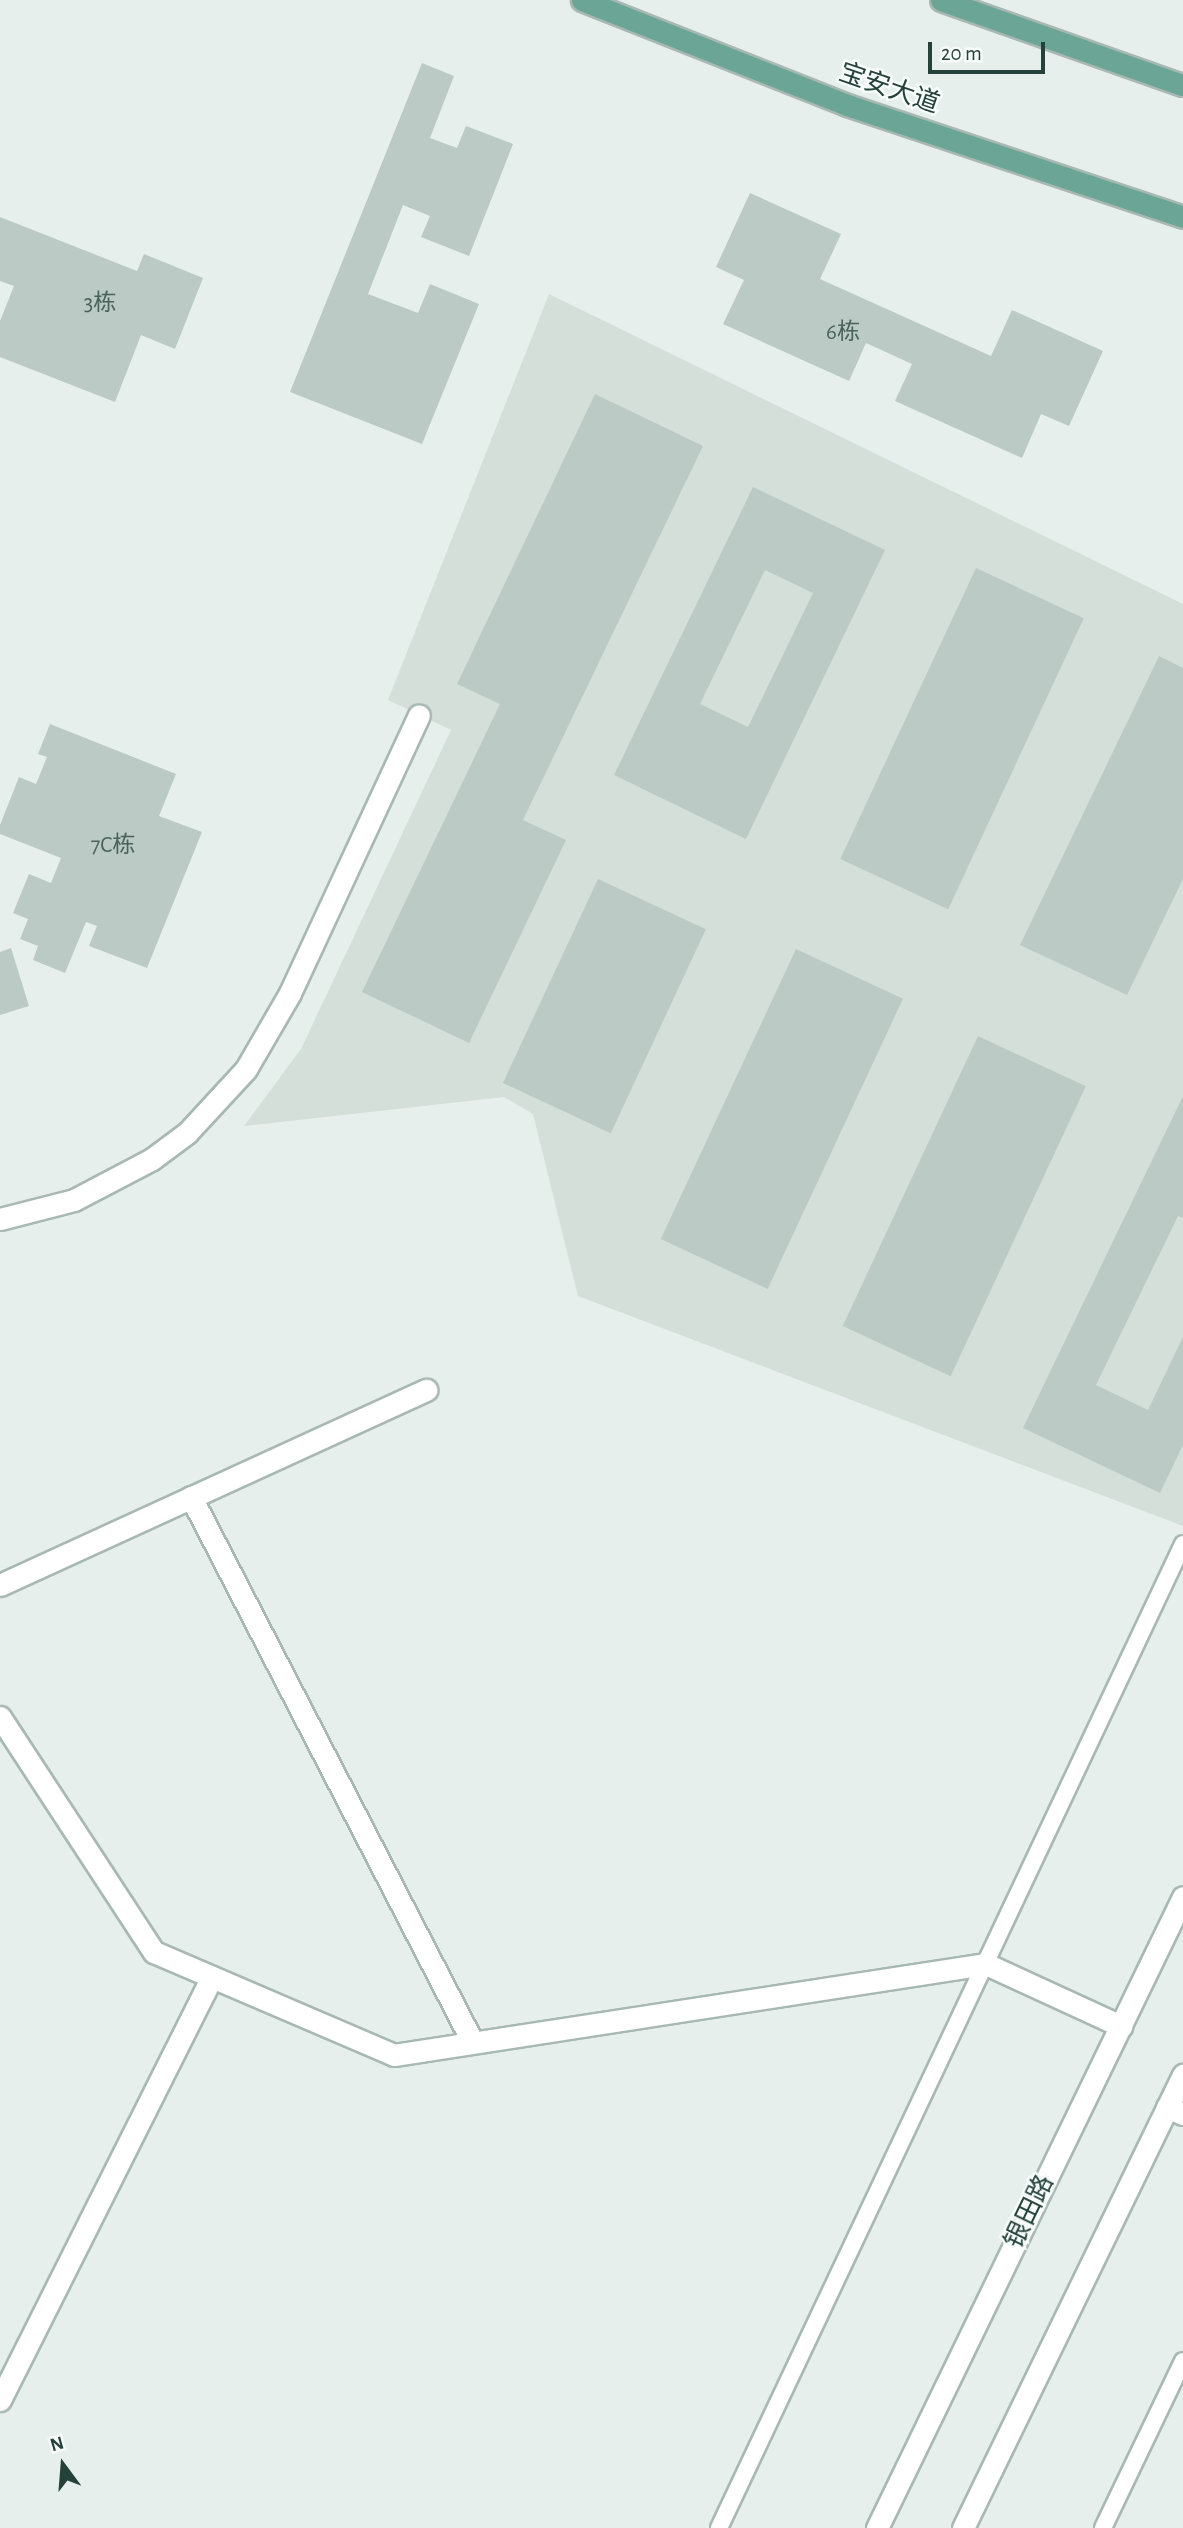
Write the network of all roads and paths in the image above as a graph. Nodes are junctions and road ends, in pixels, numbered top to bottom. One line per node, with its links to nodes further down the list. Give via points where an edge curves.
1 (582, 0): 4 (main road, 宝安大道, via 847,105)
2 (941, 0): 3 (main road)
3 (1183, 85)
4 (1183, 217)
5 (419, 715): 6 (street, via 275,1022 239,1077 187,1133 114,1181 74,1200)
6 (0, 1219)
7 (426, 1390): 8 (street)
8 (191, 1497): 10 (street); 16 (street)
9 (1183, 1544): 13 (lane)
10 (0, 1585)
11 (0, 1717): 14 (street, via 155,1952)
12 (1183, 1897): 15 (street, 银田路)
13 (986, 1964): 15 (street); 16 (street); 21 (lane)
14 (212, 1977): 16 (street, via 394,2055); 20 (street)
15 (1121, 2026): 22 (street, 银田路)
16 (472, 2041)
17 (1183, 2075): 18 (street)
18 (1175, 2111): 23 (street)
19 (1183, 2361): 24 (lane)
20 (0, 2400)
21 (719, 2528)
22 (877, 2528)
23 (963, 2528)
24 (1103, 2528)

